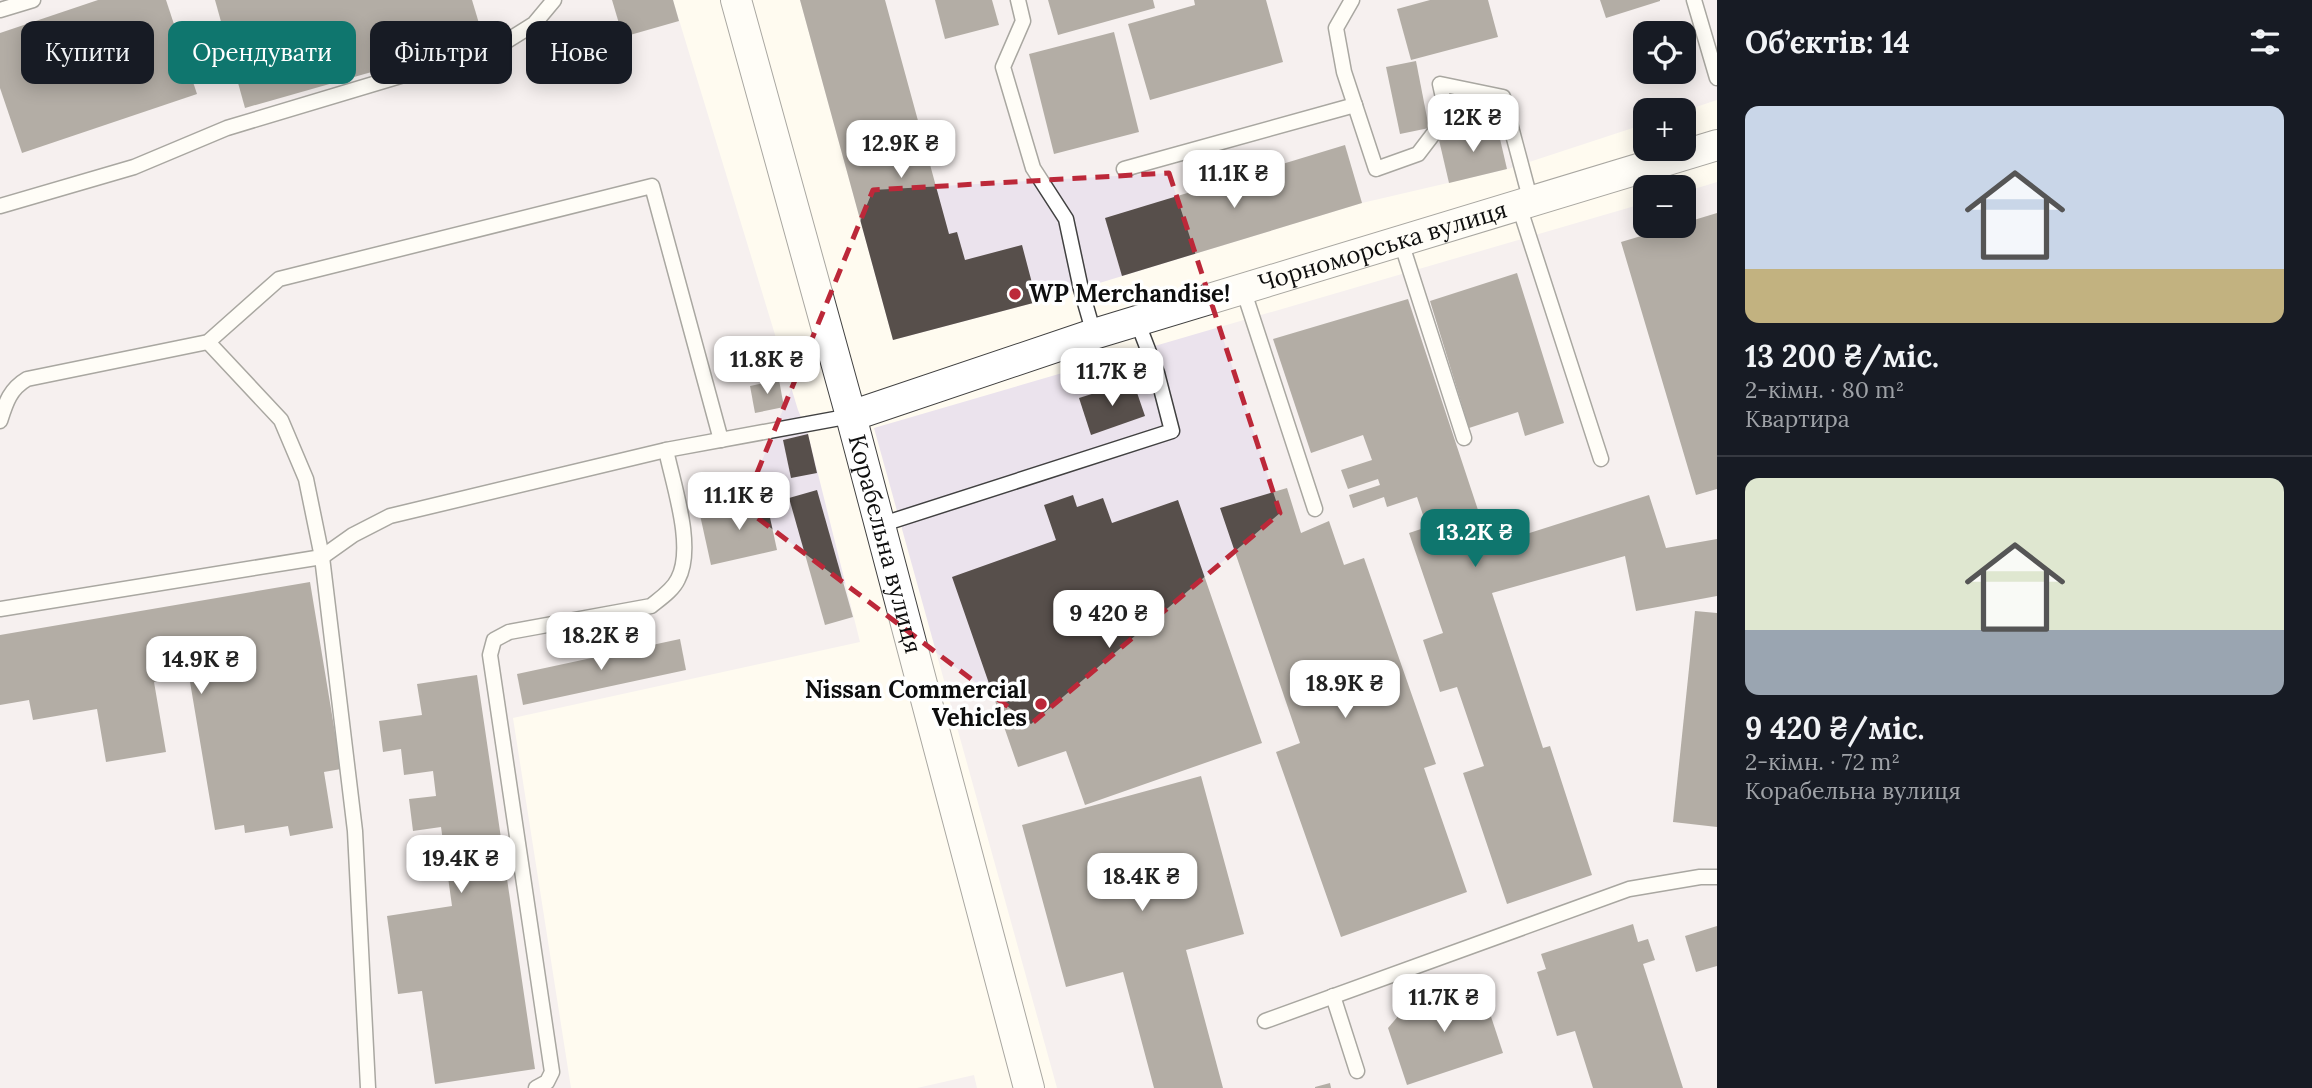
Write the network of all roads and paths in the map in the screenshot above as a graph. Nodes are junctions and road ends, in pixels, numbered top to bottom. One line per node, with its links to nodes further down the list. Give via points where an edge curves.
1 (33, 0): 7 (lane)
2 (554, 0): 13 (lane, via 534,24 497,47 227,128 134,167)
3 (736, 0): 19 (street, Корабельна вулиця)
4 (1018, 0): 17 (lane, via 1023,21 1003,67 1033,168 1066,219)
5 (1352, 0): 9 (lane, via 1336,28)
6 (1694, 0): 8 (lane)
7 (9, 5)
8 (1717, 78)
9 (1355, 105): 11 (lane); 12 (lane, via 1376,169 1418,154 1447,116 1440,84 1503,97)
10 (1717, 145): 12 (street, Чорноморська вулиця)
11 (1124, 169)
12 (1525, 204): 14 (street, Чорноморська вулиця); 24 (lane)
13 (0, 206)
14 (1401, 242): 15 (street, Чорноморська вулиця); 21 (lane)
15 (1243, 289): 16 (street, Чорноморська вулиця); 25 (lane)
16 (1137, 321): 17 (street, Чорноморська вулиця); 26 (lane, via 1172,431)
17 (1094, 334): 19 (street, Чорноморська вулиця)
18 (208, 342): 20 (lane, via 27,379 15,386); 22 (lane, via 279,279 652,186); 27 (lane, via 281,420 306,480)
19 (851, 416): 22 (lane); 26 (street, Корабельна вулиця)
20 (0, 421)
21 (1464, 438)
22 (720, 440): 23 (lane)
23 (666, 450): 27 (lane, via 390,516); 34 (lane, via 684,538 678,579 668,592 652,606 509,632 494,640 490,655 552,1072 547,1082)
24 (1601, 459)
25 (1315, 509)
26 (880, 524): 35 (street, Корабельна вулиця)
27 (322, 557): 28 (lane); 33 (lane, via 355,831)
28 (0, 609)
29 (1717, 877): 30 (lane, via 1629,889)
30 (1334, 996): 31 (lane); 32 (lane)
31 (1265, 1021)
32 (1357, 1070)
33 (368, 1088)
34 (536, 1088)
35 (1029, 1088)

